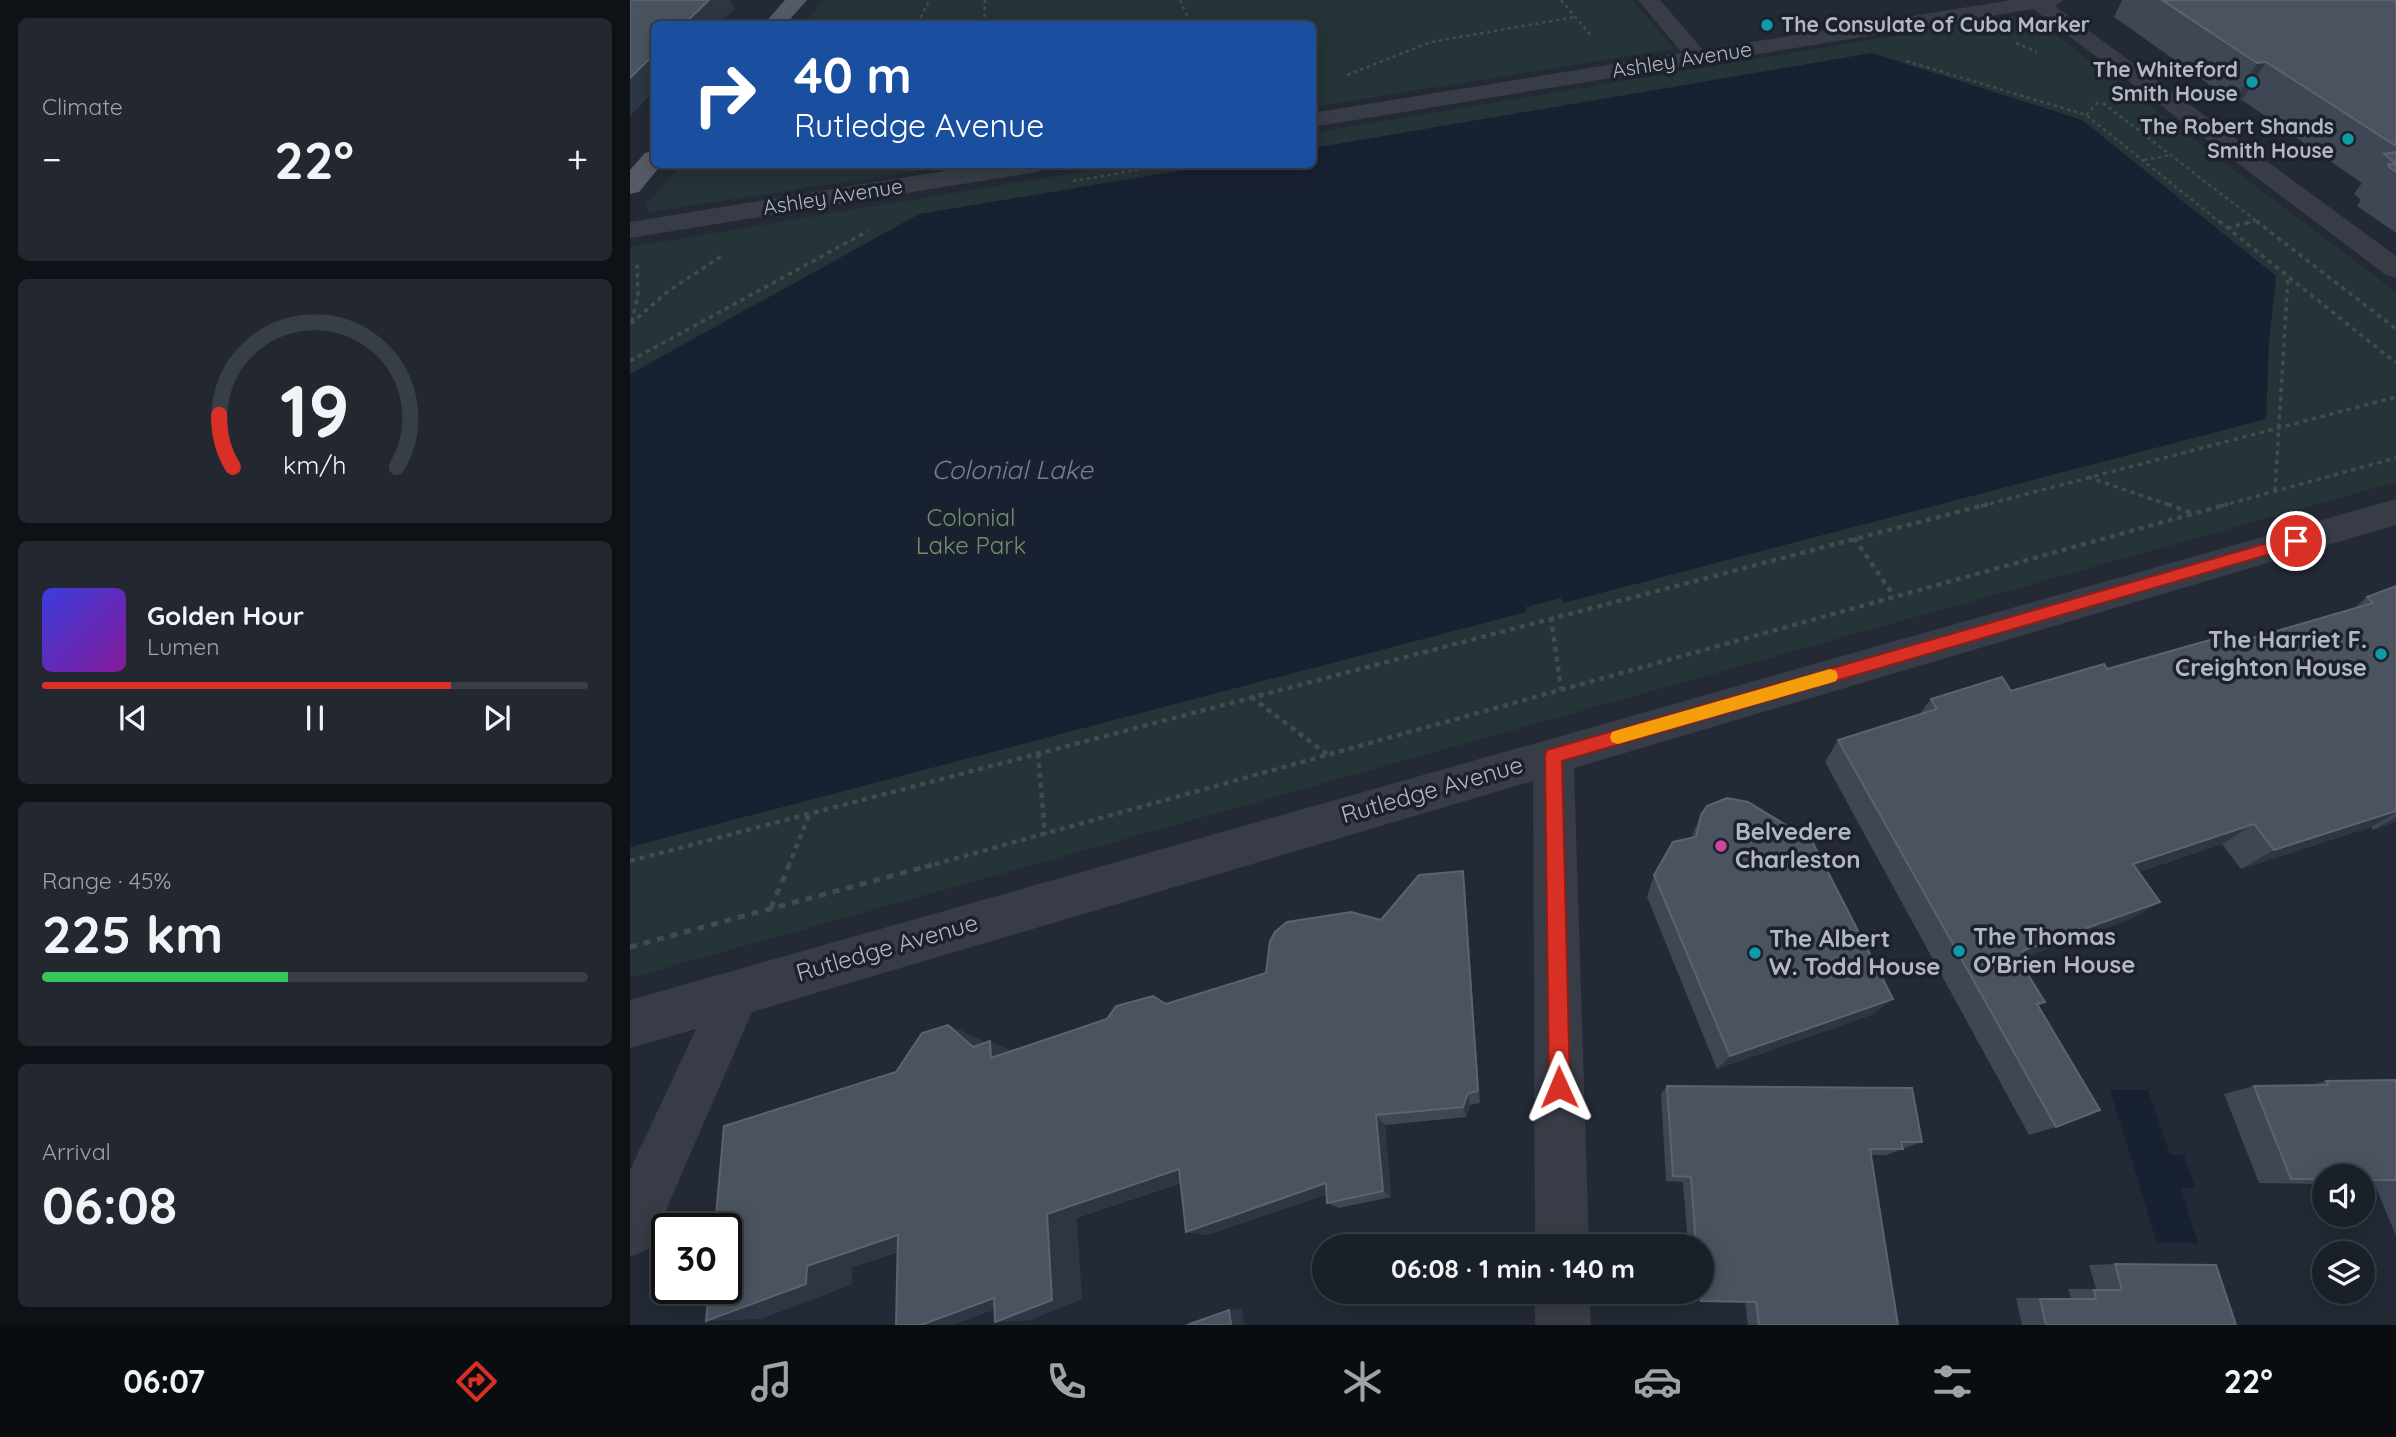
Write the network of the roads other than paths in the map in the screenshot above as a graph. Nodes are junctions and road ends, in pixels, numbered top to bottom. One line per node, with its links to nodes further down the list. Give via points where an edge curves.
1 (796, 0): 4 (main road)
2 (1649, 0): 5 (street)
3 (2041, 1): 5 (street, Ashley Avenue); 11 (street)
4 (778, 21)
5 (1697, 58): 6 (street, Ashley Avenue)
6 (1316, 119)
7 (651, 162): 9 (main road)
8 (1012, 168): 10 (street, Ashley Avenue)
9 (630, 186)
10 (630, 230)
11 (2396, 269)
12 (2396, 512): 13 (street, Rutledge Avenue)
13 (1553, 755): 14 (street, Rutledge Avenue); 17 (street)
14 (737, 992): 15 (street, Rutledge Avenue); 16 (street)
15 (630, 1024)
16 (630, 1230)
17 (1562, 1234)
18 (1562, 1304): 19 (street)
19 (1563, 1325)

